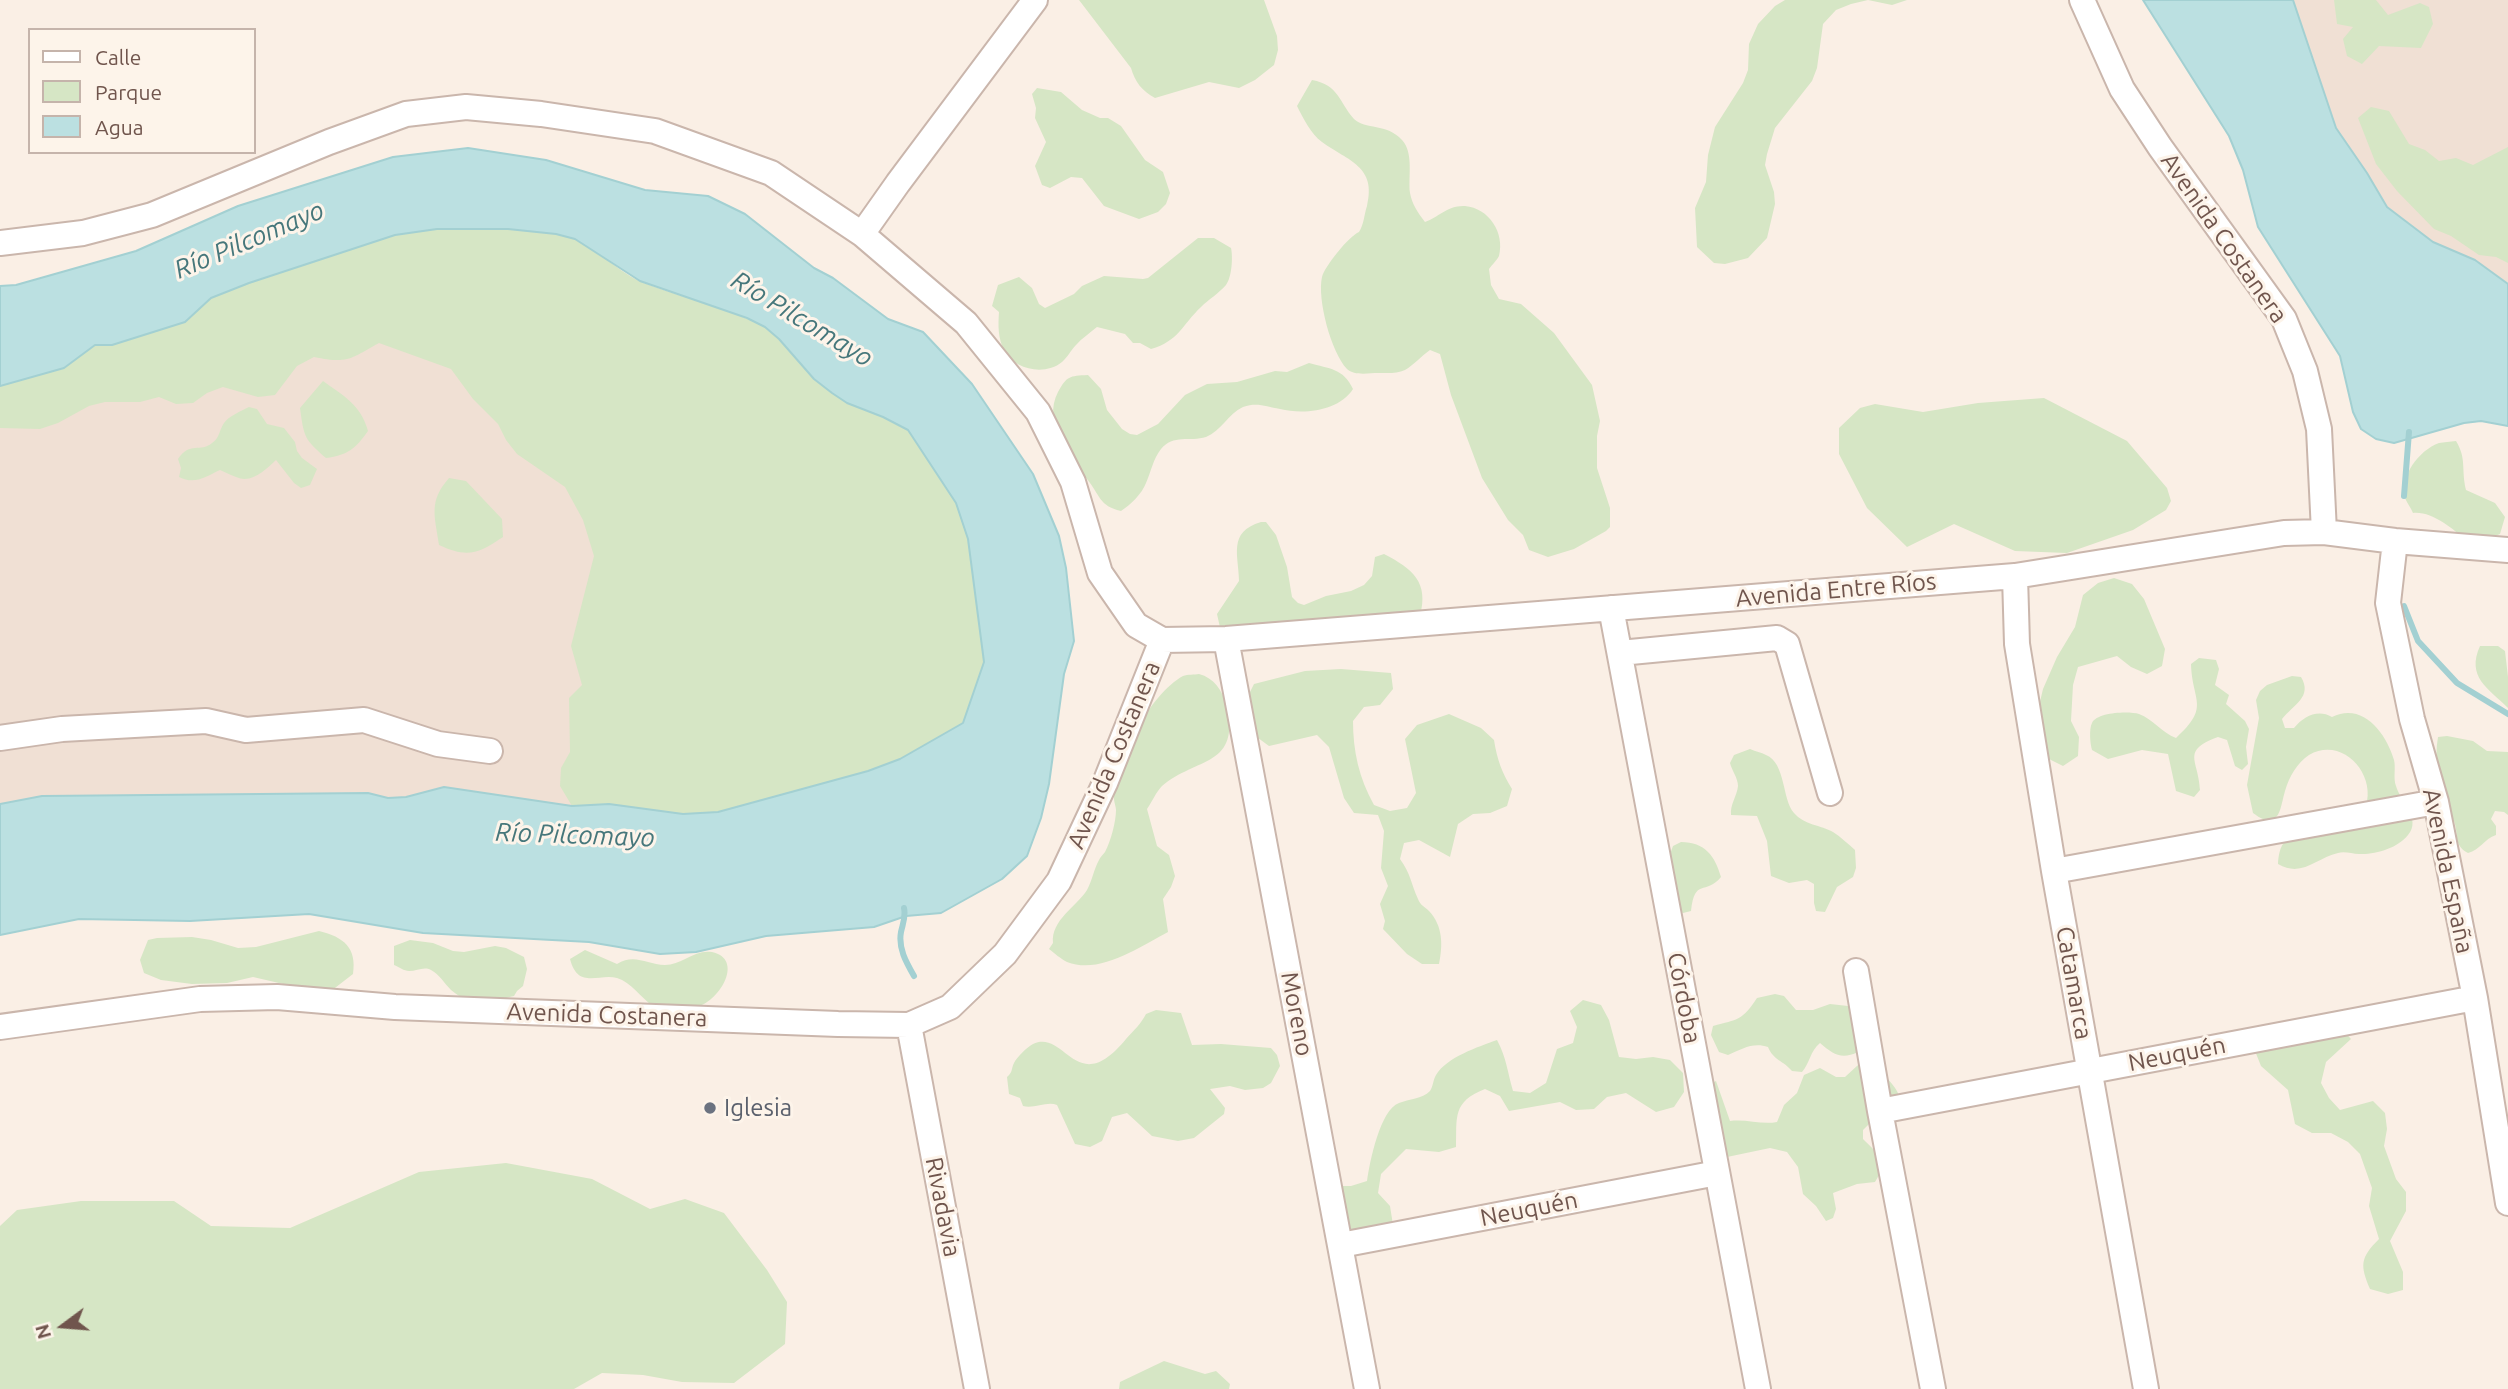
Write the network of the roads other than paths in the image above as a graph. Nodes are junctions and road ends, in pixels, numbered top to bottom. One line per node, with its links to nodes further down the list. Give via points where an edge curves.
1 (1035, 0): 3 (street)
2 (2082, 0): 5 (street, Avenida Costanera, via 2122,89 2284,319 2305,371 2319,429)
3 (862, 234): 4 (street, Avenida Costanera, via 771,173 654,131 466,107 406,114 152,215 83,233); 11 (street, Avenida Costanera, via 966,323 1038,412 1073,482 1100,573 1136,625)
4 (0, 243)
5 (2324, 532): 6 (street, Avenida Entre Ríos); 8 (street, Avenida Entre Ríos, via 2284,533)
6 (2395, 541): 7 (street, Avenida Entre Ríos); 16 (street, Avenida España, via 2388,603)
7 (2508, 550)
8 (2015, 576): 9 (street, Avenida Entre Ríos); 17 (street, Catamarca, via 2017,644)
9 (1611, 608): 10 (street, Avenida Entre Ríos); 12 (street, Córdoba)
10 (1226, 639): 11 (street, Avenida Entre Ríos); 26 (street, Moreno)
11 (1162, 640): 20 (street, Avenida Costanera, via 1105,783 1059,881 1005,954 950,1007)
12 (1620, 653): 15 (street, via 1777,638 1787,644); 24 (street, Córdoba)
13 (0, 738): 14 (street, via 62,729 206,720 246,730 364,720 438,744)
14 (490, 751)
15 (1830, 793)
16 (2435, 802): 17 (street); 19 (street, Avenida España)
17 (2054, 871): 22 (street, Catamarca)
18 (1856, 971): 23 (street)
19 (2474, 999): 22 (street, Neuquén); 25 (street, Avenida España)
20 (909, 1025): 21 (street, Avenida Costanera, via 414,1008 276,997 200,999); 27 (street, Rivadavia)
21 (0, 1027)
22 (2089, 1071): 23 (street, Neuquén); 31 (street, Catamarca)
23 (1880, 1111): 30 (street)
24 (1717, 1173): 26 (street, Neuquén); 29 (street, Córdoba)
25 (2508, 1203)
26 (1341, 1245): 28 (street, Moreno)
27 (977, 1389)
28 (1367, 1389)
29 (1758, 1389)
30 (1933, 1389)
31 (2146, 1389)

